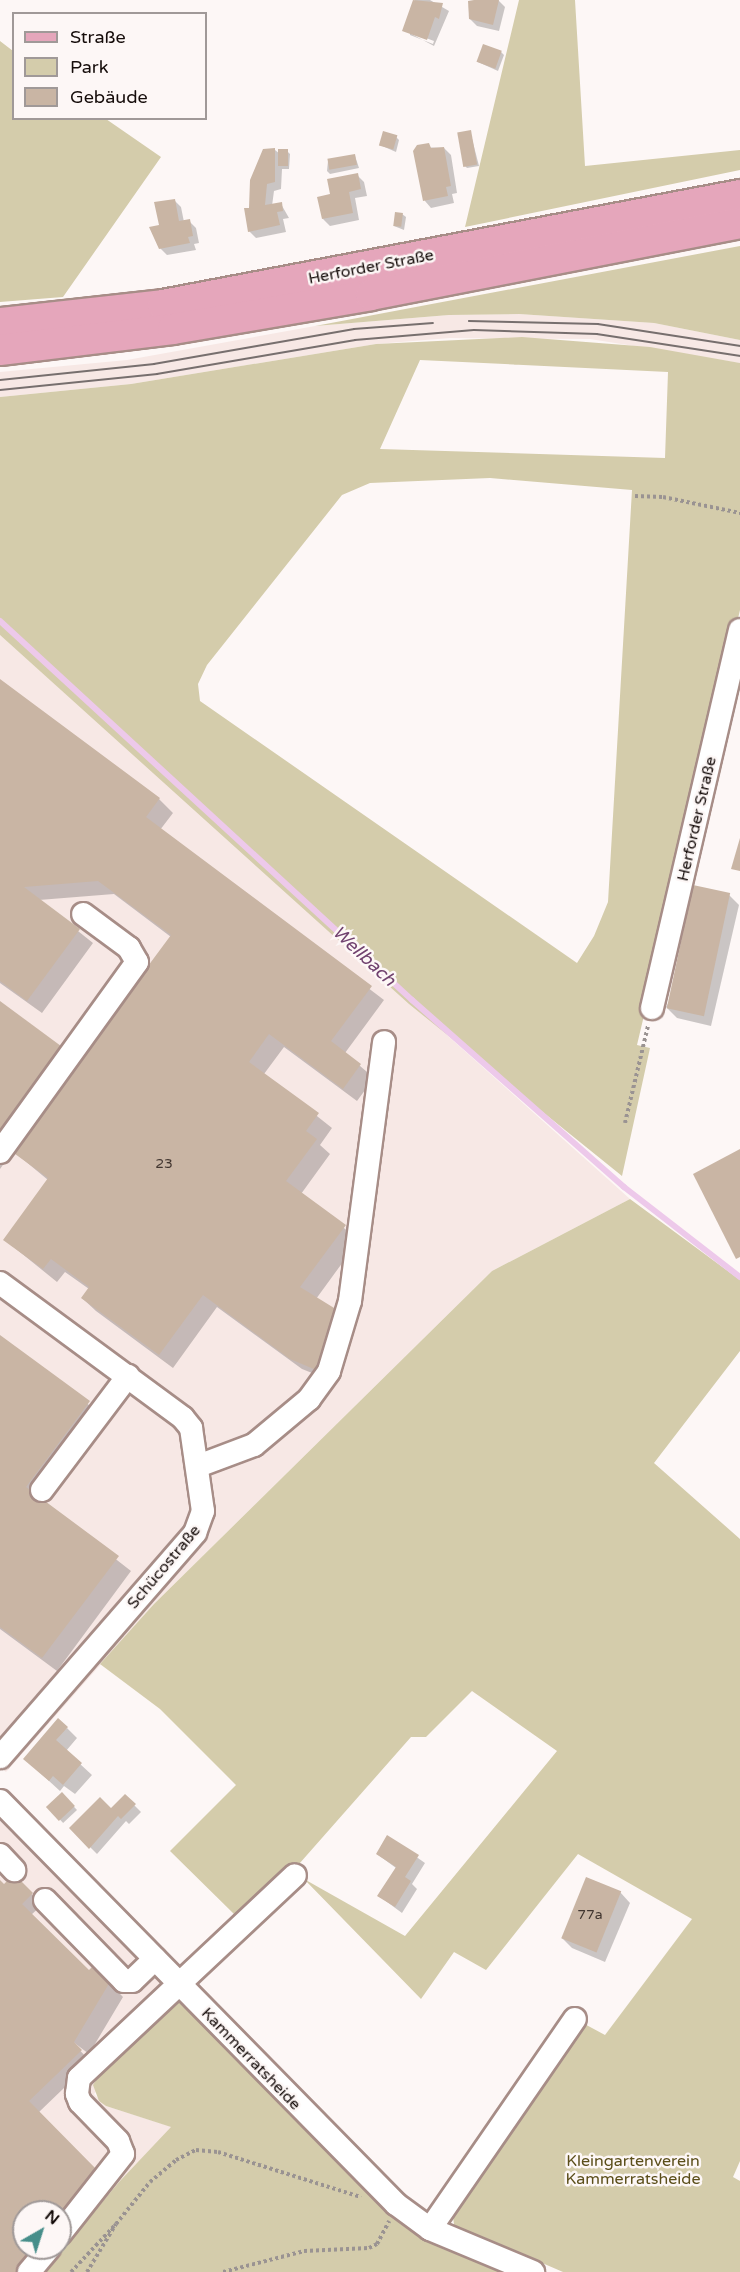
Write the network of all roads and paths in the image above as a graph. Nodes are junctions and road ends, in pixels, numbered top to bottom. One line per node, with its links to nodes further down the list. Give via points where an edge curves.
1 (740, 195): 3 (main road, Herforder Straße, via 163,305)
2 (740, 223): 4 (main road, Herforder Straße, via 371,296 173,329)
3 (0, 323)
4 (0, 350)
5 (635, 496): 6 (path, via 663,497)
6 (740, 513)
7 (740, 630): 9 (street, Herforder Straße)
8 (82, 914): 12 (street, via 129,948 137,962)
9 (652, 1008): 11 (path)
10 (384, 1042): 15 (street, via 350,1301 329,1371 309,1399 254,1445)
11 (626, 1124)
12 (0, 1152)
13 (0, 1283): 14 (street, Schücostraße)
14 (128, 1376): 15 (street, Schücostraße, via 191,1428); 16 (street)
15 (198, 1466): 17 (street, Schücostraße, via 202,1524)
16 (42, 1490)
17 (0, 1757)
18 (0, 1801): 21 (street, Kammerratsheide)
19 (295, 1875): 22 (street)
20 (45, 1900): 21 (street, via 124,1981 132,1981)
21 (155, 1959): 22 (street, Kammerratsheide)
22 (177, 1983): 24 (street, Kammerratsheide); 25 (street, via 79,2078 76,2094 80,2102 118,2141 123,2154)
23 (575, 2019): 27 (street)
24 (396, 2204): 26 (path, via 365,2199 218,2152 196,2150 176,2160 150,2182); 27 (street, Kammerratsheide); 32 (path, via 383,2235 369,2248 304,2251)
25 (72, 2219)
26 (116, 2224): 30 (path); 31 (path)
27 (430, 2229): 33 (street, Kammerratsheide)
28 (39, 2260): 29 (street)
29 (29, 2272)
30 (72, 2272)
31 (87, 2272)
32 (223, 2272)
33 (533, 2272)

